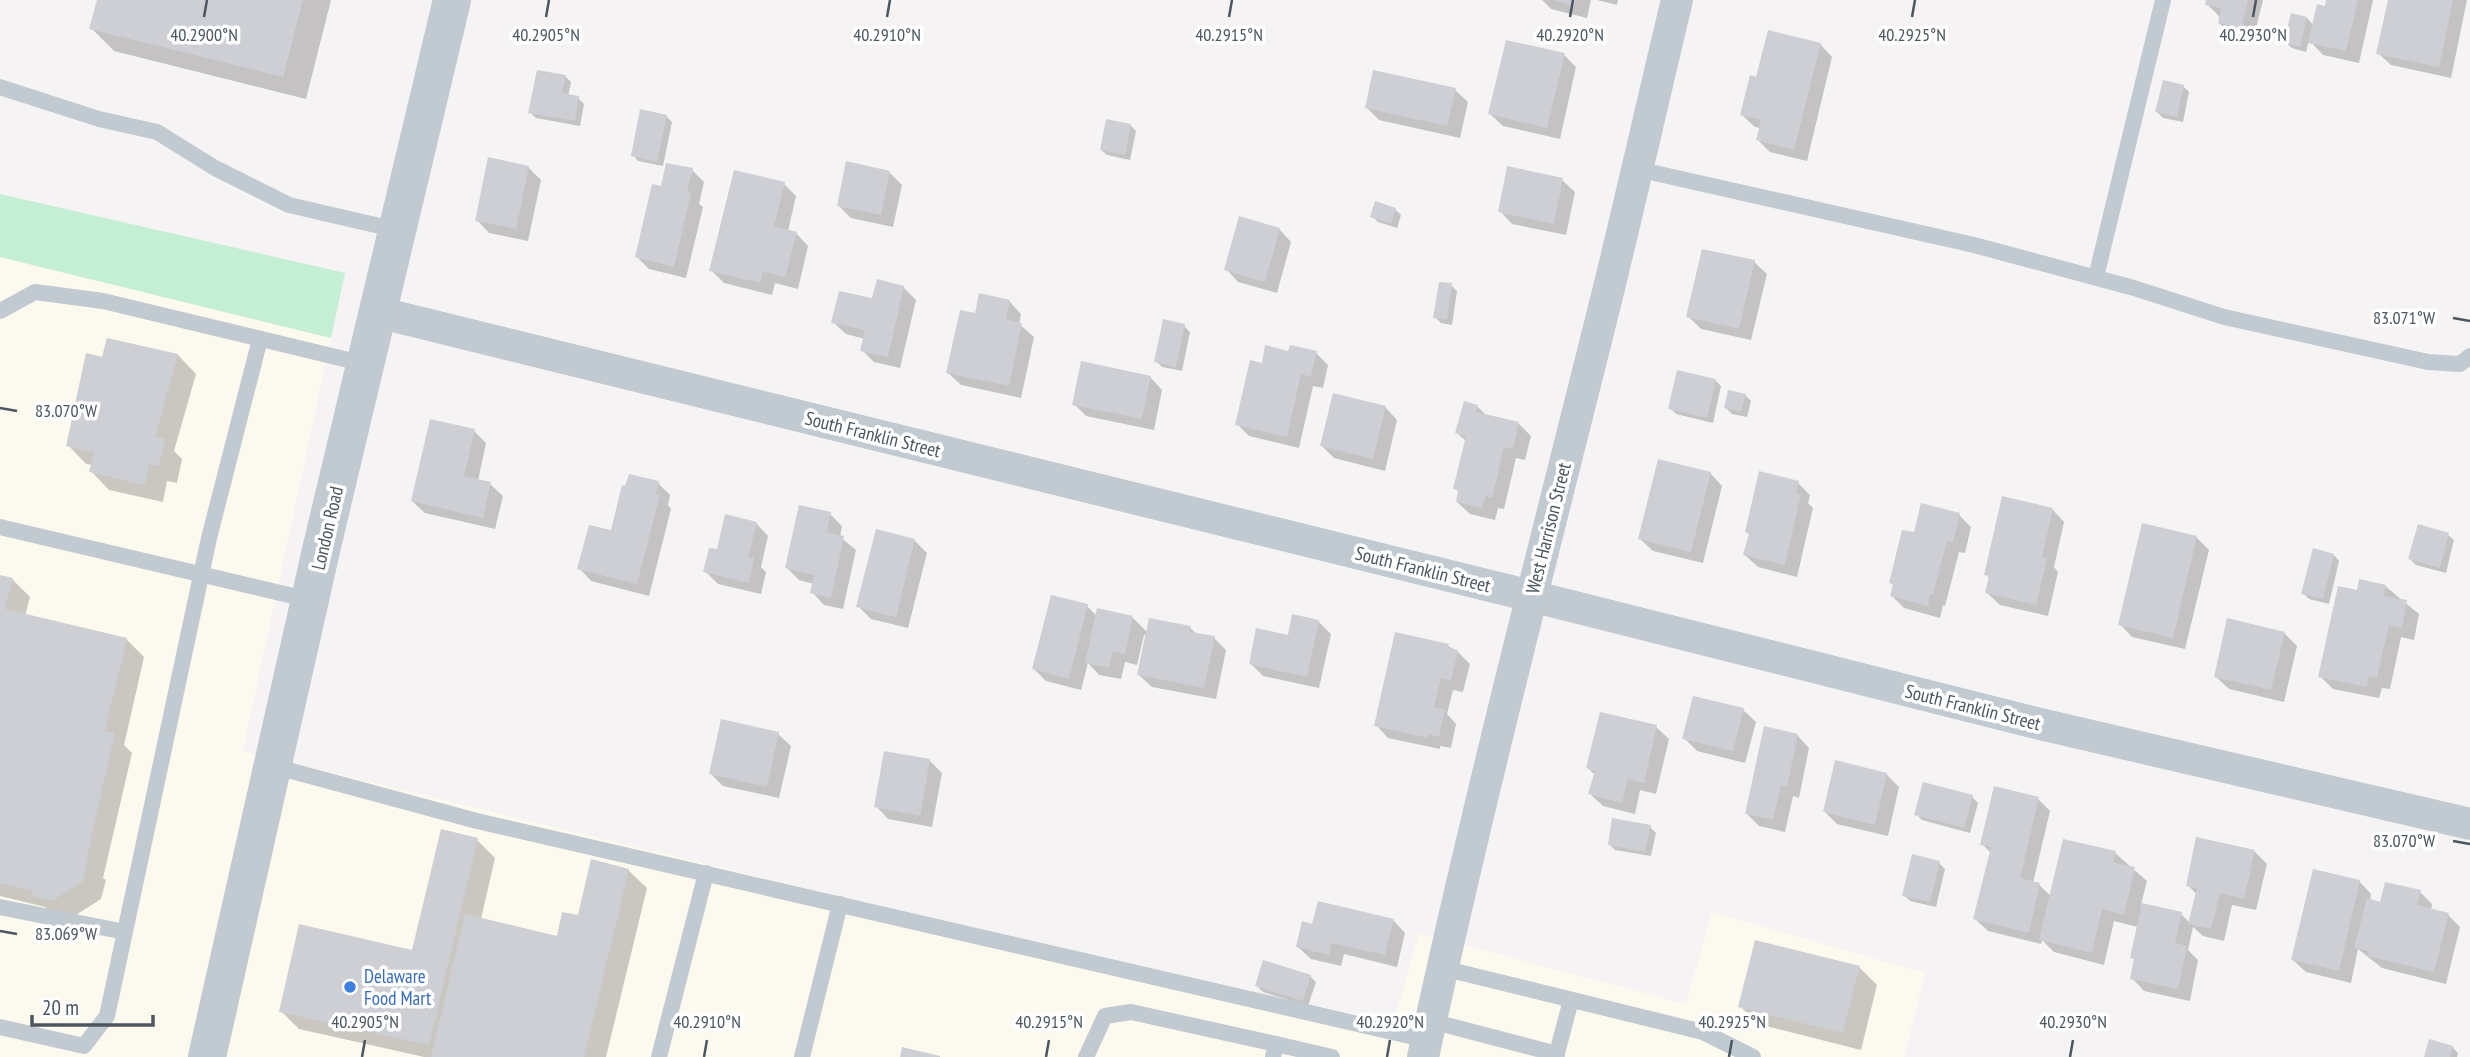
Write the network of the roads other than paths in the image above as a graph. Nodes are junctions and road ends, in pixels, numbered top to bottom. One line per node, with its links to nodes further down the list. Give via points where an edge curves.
1 (452, 0): 6 (street, London Road)
2 (1677, 0): 5 (street, West Harrison Street)
3 (2163, 0): 7 (lane)
4 (0, 87): 6 (lane, via 157,132 289,205)
5 (1637, 169): 7 (lane); 15 (street, West Harrison Street)
6 (397, 230): 9 (street, London Road)
7 (2096, 277): 11 (lane, via 2224,317 2428,362 2460,364)
8 (0, 311): 10 (lane, via 35,292 103,301)
9 (377, 312): 12 (street, London Road); 15 (street, South Franklin Street)
10 (260, 339): 12 (lane); 14 (lane)
11 (2470, 356)
12 (365, 364): 16 (street, London Road)
13 (0, 527): 14 (lane)
14 (202, 575): 16 (lane); 22 (lane)
15 (1531, 596): 18 (street, South Franklin Street, via 2036,723); 23 (street, West Harrison Street)
16 (310, 600): 17 (street, London Road)
17 (273, 766): 19 (lane, via 477,821); 29 (street, London Road)
18 (2470, 824)
19 (706, 873): 20 (lane); 30 (lane)
20 (840, 904): 26 (lane); 31 (lane)
21 (0, 907): 22 (lane)
22 (125, 932): 25 (lane, via 107,1016 84,1046)
23 (1442, 968): 24 (lane); 26 (street, West Harrison Street)
24 (1571, 1000): 28 (lane); 34 (lane, via 1703,1032)
25 (0, 1027)
26 (1427, 1039): 28 (lane)
27 (1274, 1051): 32 (lane, via 1130,1012 1105,1016); 33 (lane)
28 (1557, 1056)
29 (207, 1057)
30 (659, 1057)
31 (802, 1057)
32 (1086, 1057)
33 (1332, 1057)
34 (1753, 1057)

